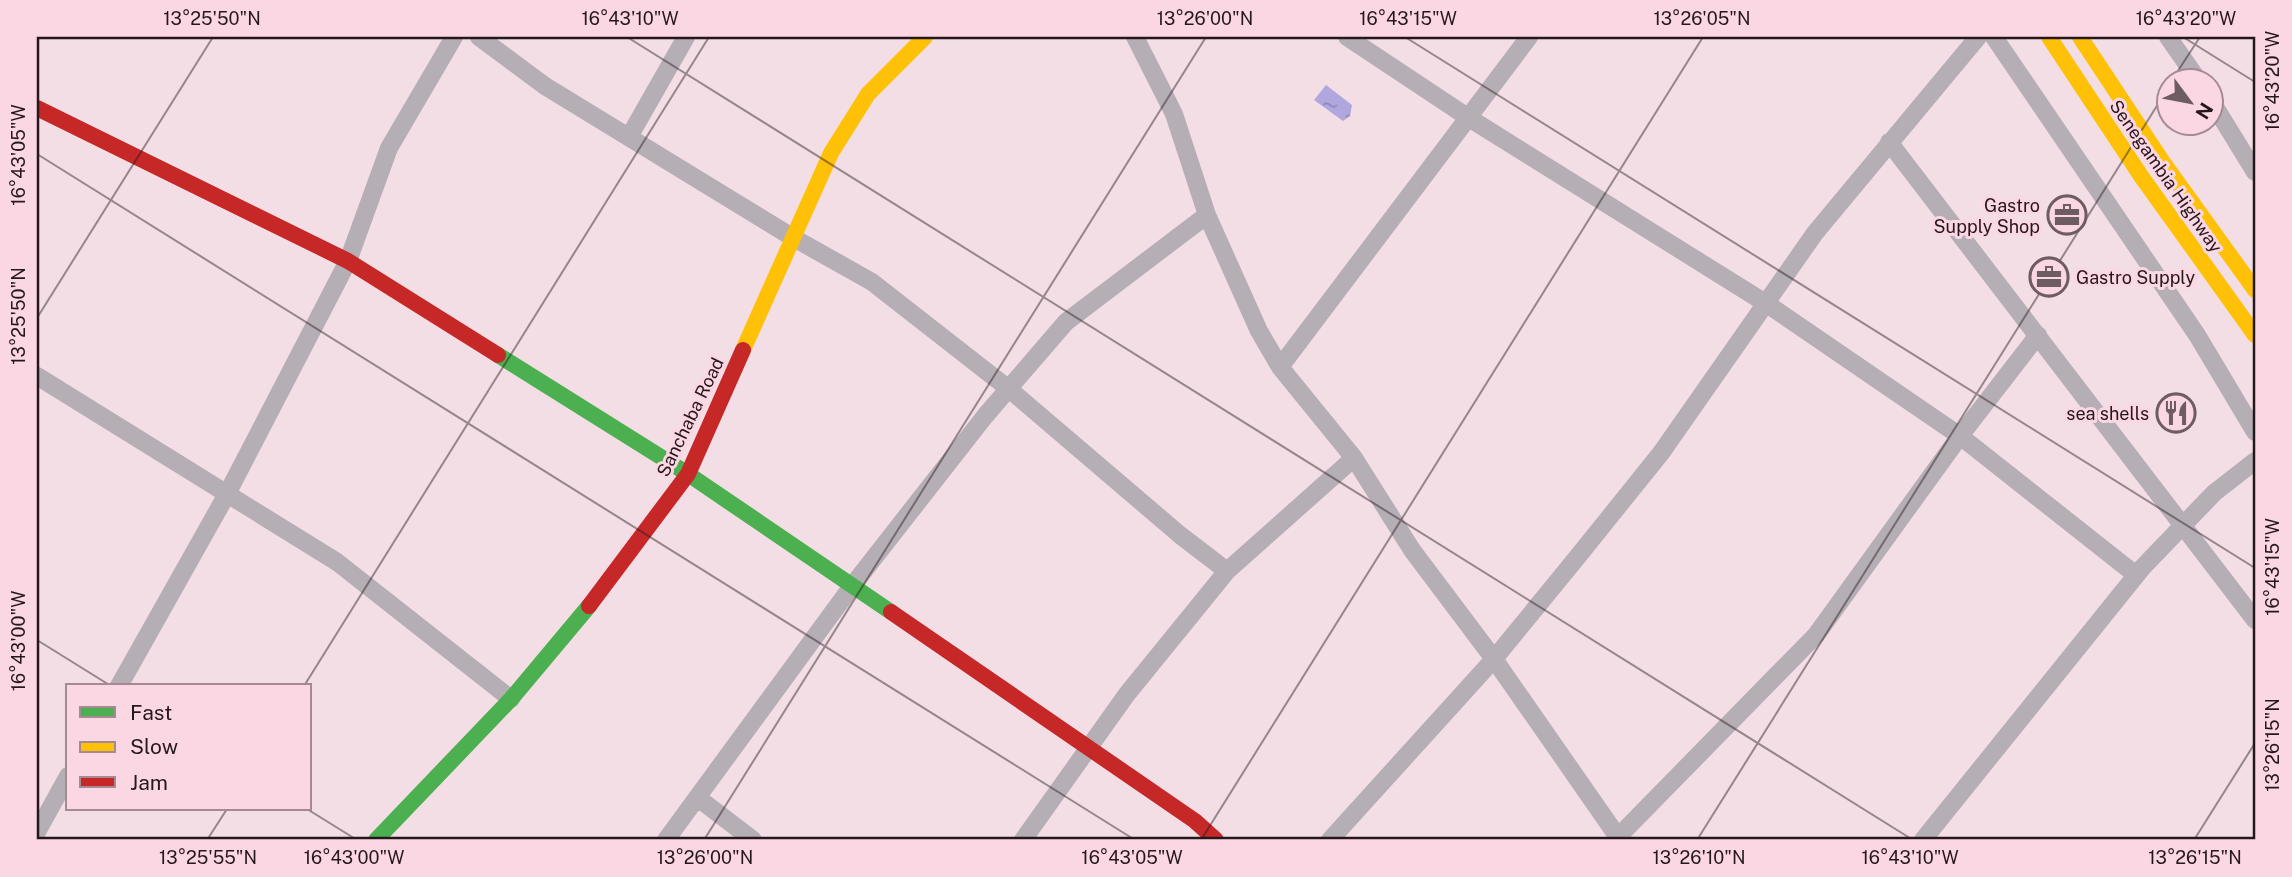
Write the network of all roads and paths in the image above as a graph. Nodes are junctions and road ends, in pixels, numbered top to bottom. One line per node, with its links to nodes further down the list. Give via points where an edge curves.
1 (454, 37): 22 (street, via 389,148)
2 (479, 37): 17 (street, via 520,71)
3 (686, 37): 17 (street)
4 (925, 37): 21 (street, Sanchaba Road, via 868,94 848,122)
5 (1135, 37): 20 (street, via 1174,114)
6 (1348, 37): 15 (street)
7 (1529, 37): 15 (street)
8 (1978, 37): 18 (street)
9 (1994, 37): 30 (street, via 2197,335)
10 (2049, 37): 26 (street, Senegambia Highway, via 2127,156)
11 (2080, 37): 23 (street, Senegambia Highway)
12 (2168, 37): 13 (street)
13 (2188, 66)
14 (37, 108): 22 (street)
15 (1469, 118): 24 (street); 27 (street)
16 (2226, 126): 19 (street)
17 (629, 136): 21 (street)
18 (1889, 142): 24 (street, via 1815,233); 25 (street)
19 (2255, 172)
20 (1207, 215): 27 (street); 29 (street, via 1066,322)
21 (792, 237): 29 (street, via 872,282); 34 (street, Sanchaba Road)
22 (348, 261): 34 (street); 35 (street)
23 (2255, 290)
24 (1767, 304): 31 (street); 41 (street, via 1661,453)
25 (2038, 335): 31 (street); 36 (street)
26 (2255, 335)
27 (1280, 367): 32 (street)
28 (37, 376): 35 (street)
29 (1009, 389): 37 (street); 39 (street)
30 (2255, 432)
31 (1960, 436): 38 (street); 48 (street, via 1816,635)
32 (1354, 458): 37 (street); 41 (street, via 1412,550)
33 (2255, 461): 36 (street)
34 (688, 474): 39 (street); 43 (street, Sanchaba Road, via 578,620)
35 (227, 494): 42 (street); 43 (street, via 337,562)
36 (2183, 524): 38 (street); 40 (street)
37 (1227, 571): 44 (street, via 1127,694)
38 (2136, 575): 55 (street)
39 (852, 586): 44 (street); 46 (street)
40 (2255, 620)
41 (1494, 659): 48 (street); 54 (street)
42 (120, 684)
43 (511, 699): 49 (street, Sanchaba Road)
44 (1090, 748): 52 (street); 53 (street)
45 (66, 780): 47 (street)
46 (698, 798): 50 (street); 51 (street)
47 (37, 832)
48 (1617, 839)
49 (376, 840)
50 (666, 840)
51 (753, 840)
52 (1023, 840)
53 (1216, 840)
54 (1330, 840)
55 (1923, 840)

